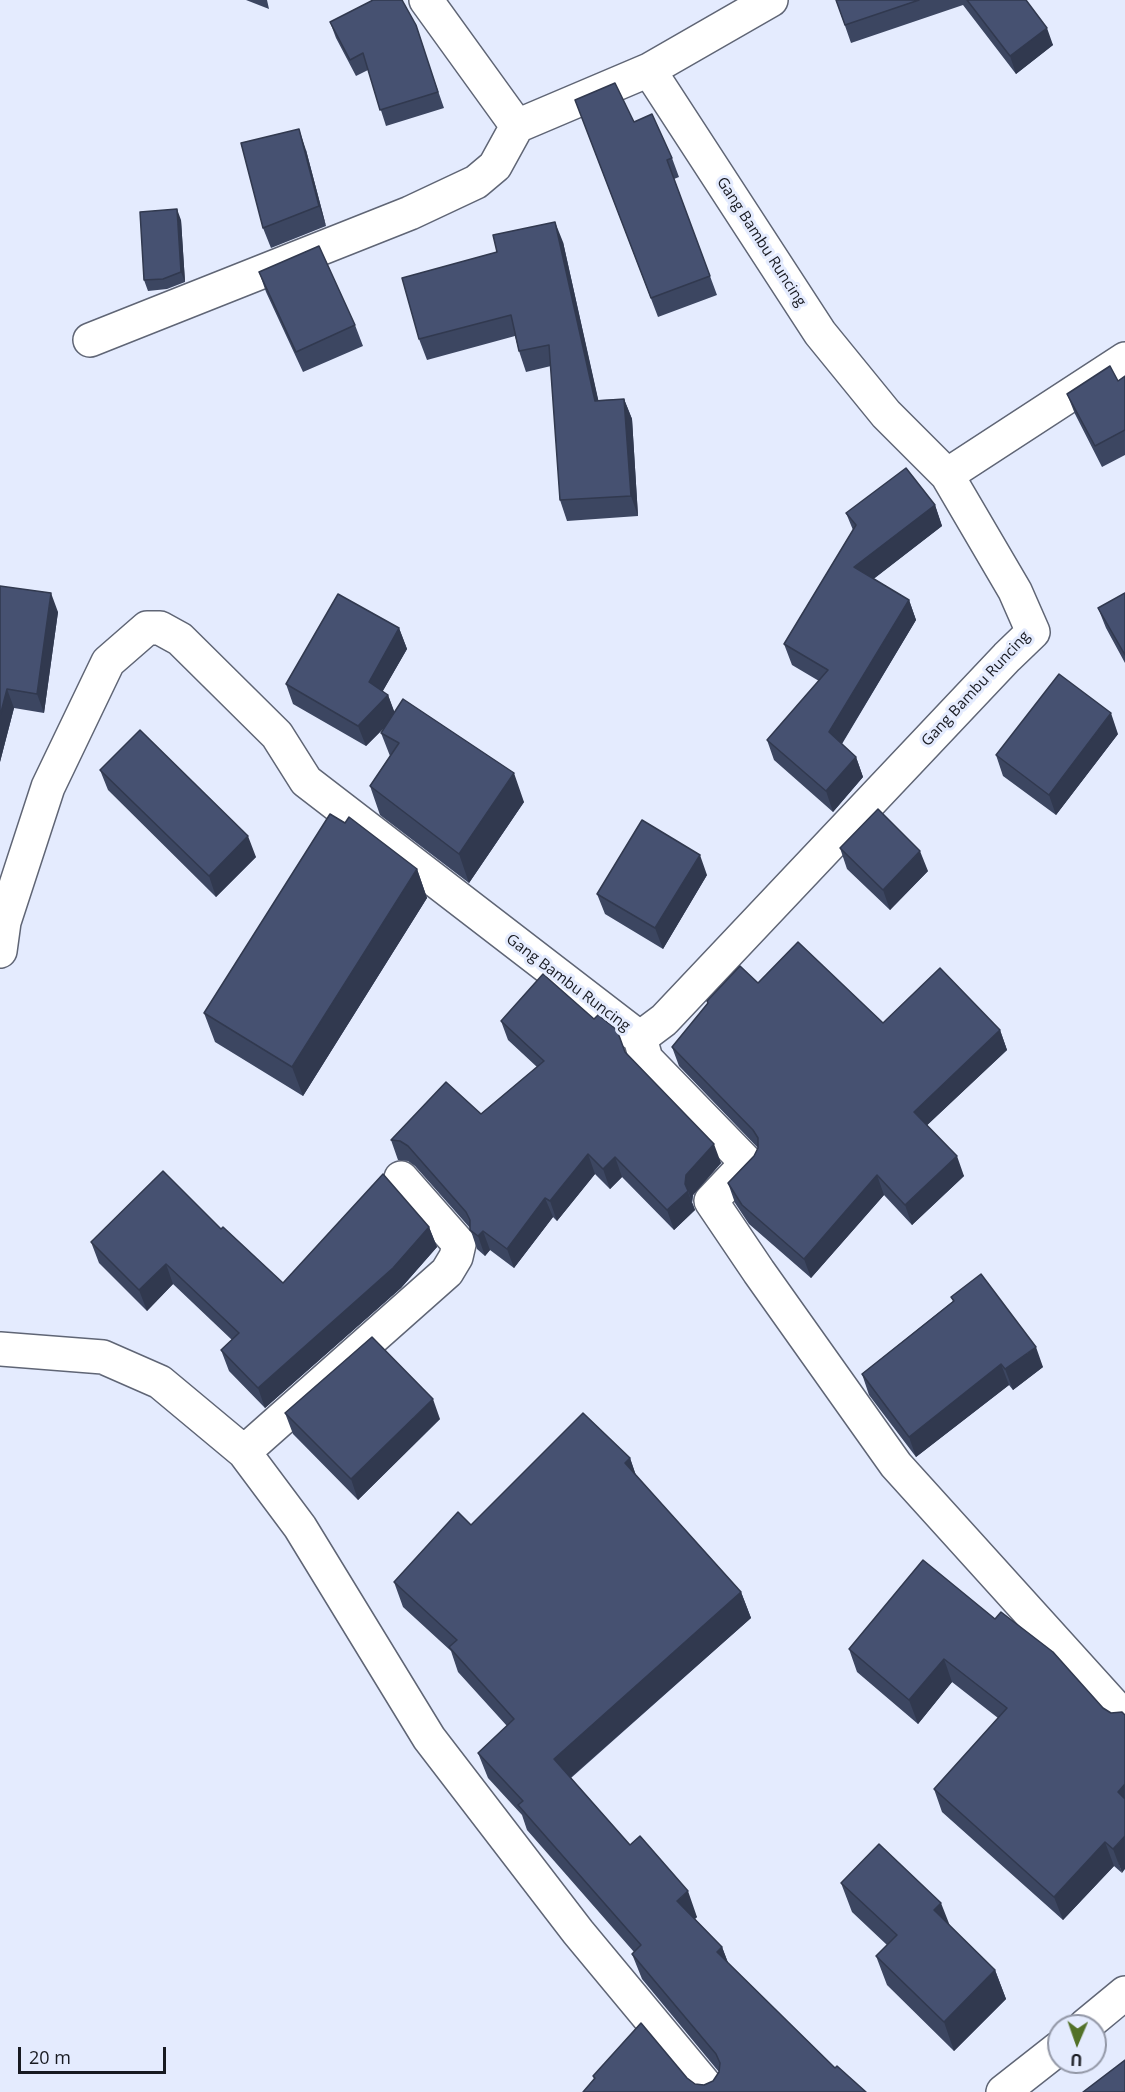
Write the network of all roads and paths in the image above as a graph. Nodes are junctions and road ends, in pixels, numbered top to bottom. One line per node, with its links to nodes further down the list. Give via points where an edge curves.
1 (426, 0): 4 (street)
2 (771, 0): 3 (street)
3 (649, 70): 4 (street); 7 (street, Gang Bambu Runcing, via 820,333 886,414)
4 (517, 126): 5 (street, via 495,166 476,182 410,213)
5 (90, 340)
6 (1125, 359): 7 (street)
7 (948, 475): 9 (street, Gang Bambu Runcing, via 1015,591 1033,632 664,1020)
8 (0, 951): 9 (street, Gang Bambu Runcing, via 3,922 48,787 108,662 147,628 160,628 180,639 277,735 306,781)
9 (640, 1038): 13 (street, via 646,1059 747,1163 711,1201 889,1456)
10 (401, 1178): 12 (street, via 459,1244 456,1257 447,1272)
11 (0, 1349): 12 (street, via 103,1357 160,1382)
12 (244, 1452): 17 (street, via 300,1527 429,1738 578,1932)
13 (1125, 1718)
14 (1125, 1993): 15 (street)
15 (1100, 2014)
16 (1047, 2057): 18 (street)
17 (711, 2092)
18 (1003, 2092)

